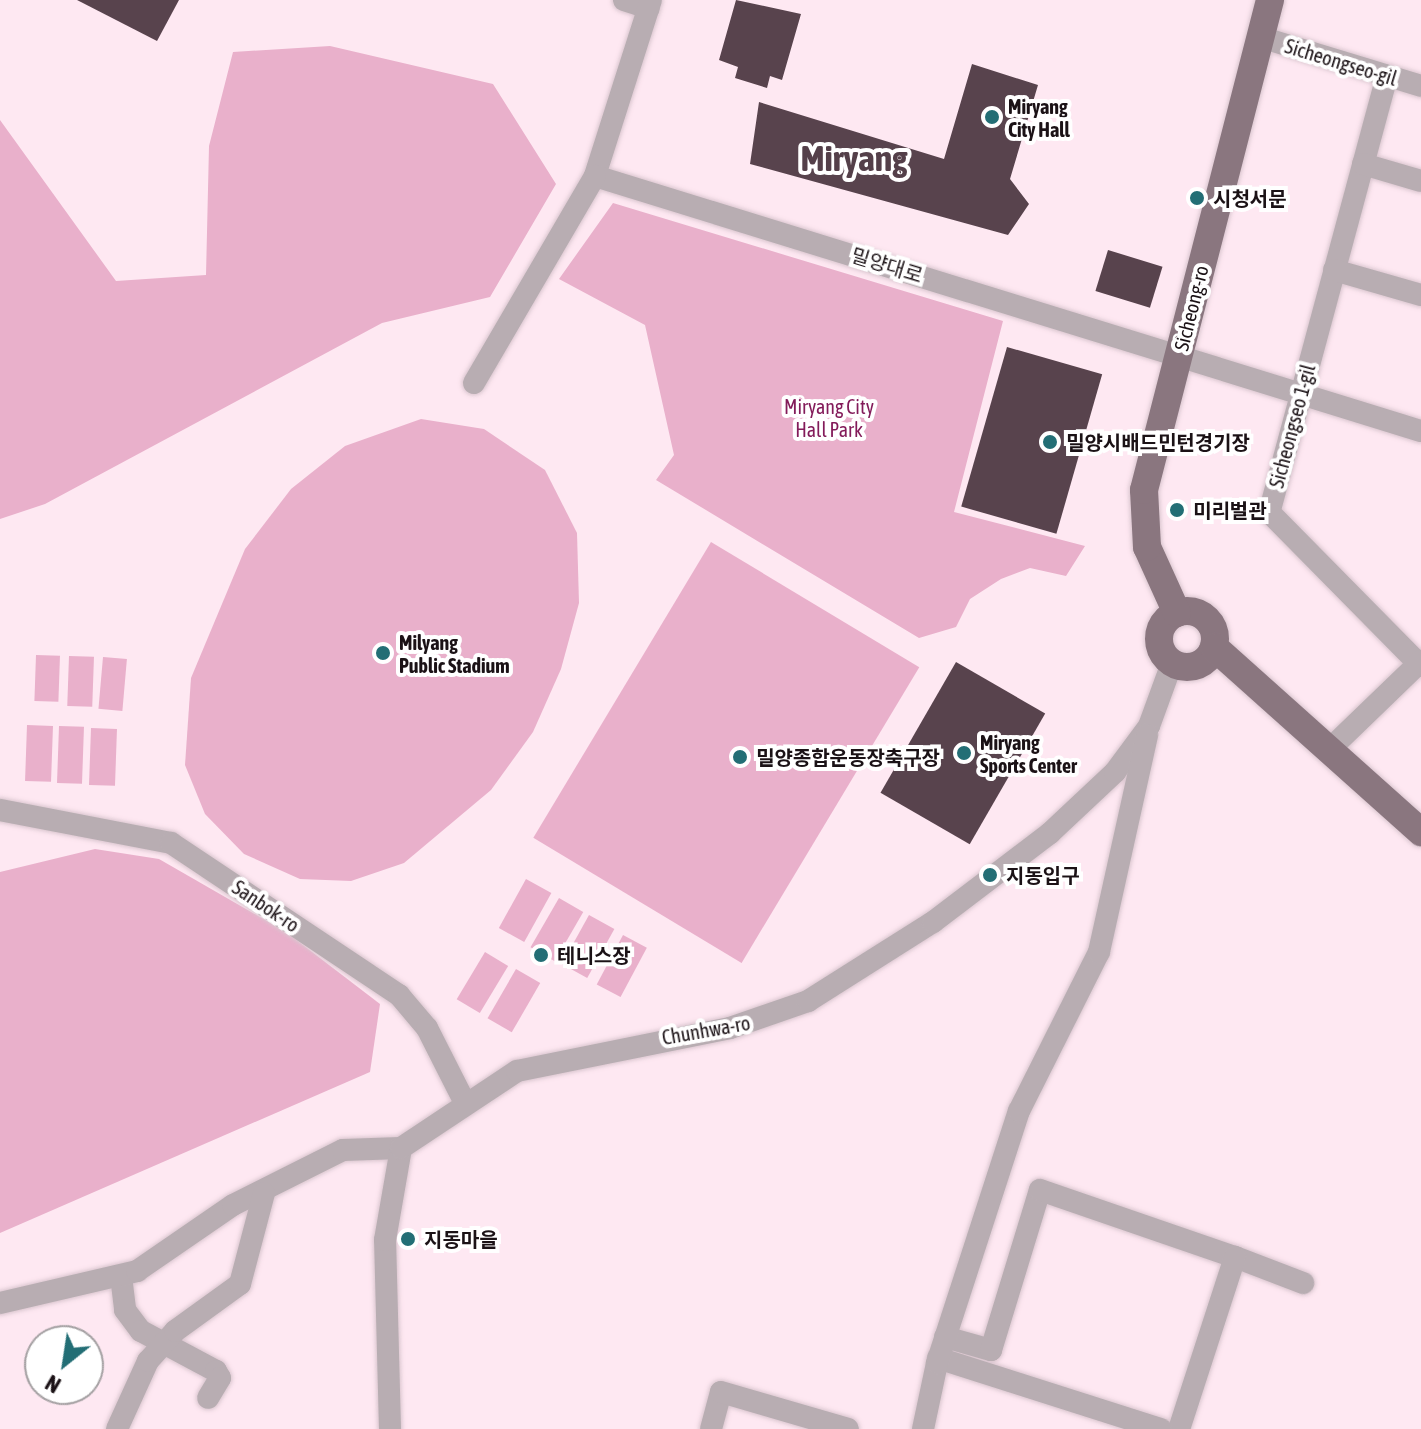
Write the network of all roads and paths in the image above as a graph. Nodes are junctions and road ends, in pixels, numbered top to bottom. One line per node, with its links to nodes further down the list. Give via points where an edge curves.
1 (624, 0): 3 (street)
2 (1270, 0): 4 (main road, Sicheong-ro)
3 (650, 4): 8 (street)
4 (1260, 37): 5 (street, Sicheongseo-gil); 12 (main road, Sicheong-ro)
5 (1387, 76): 6 (street, Sicheongseo-gil); 7 (street, Sicheongseo 1-gil)
6 (1421, 86)
7 (1363, 164): 9 (street); 10 (street, Sicheongseo 1-gil)
8 (595, 176): 12 (street, 밀양대로); 13 (street)
9 (1421, 181)
10 (1334, 270): 11 (street); 14 (street, Sicheongseo 1-gil)
11 (1421, 295)
12 (1179, 355): 14 (street, 밀양대로); 16 (main road, Sicheong-ro, via 1143,522)
13 (474, 383)
14 (1301, 393): 15 (street, 밀양대로); 19 (street, Sicheongseo 1-gil, via 1269,512)
15 (1421, 431)
16 (1177, 613): 17 (main road, via 1203,616); 18 (main road, via 1160,632)
17 (1214, 647): 18 (main road, via 1198,665); 21 (main road)
18 (1172, 663): 20 (street, Chunhwa-ro)
19 (1420, 663): 21 (street)
20 (1149, 726): 24 (street, Chunhwa-ro, via 1115,772 1049,834 933,922 808,1001 730,1028 556,1059 517,1071); 32 (street, via 1099,952 1019,1111)
21 (1332, 747): 23 (main road)
22 (0, 810): 24 (street, Sanbok-ro, via 171,843 399,995 427,1028)
23 (1421, 832)
24 (465, 1103): 25 (street, Chunhwa-ro)
25 (401, 1148): 26 (street, via 343,1150); 35 (street, via 385,1240)
26 (264, 1193): 28 (street); 31 (street, via 240,1284)
27 (1235, 1257): 29 (street); 32 (street, via 1040,1190 991,1350); 41 (street)
28 (121, 1276): 30 (street); 31 (street, via 125,1310)
29 (1303, 1283)
30 (0, 1303)
31 (163, 1344): 33 (street, via 216,1371 220,1378); 34 (street, via 133,1386)
32 (940, 1352): 38 (street, via 926,1374); 39 (street); 40 (street)
33 (208, 1398)
34 (117, 1429)
35 (390, 1429)
36 (711, 1429): 37 (street, via 721,1392)
37 (848, 1429)
38 (908, 1429)
39 (923, 1429)
40 (1161, 1429)
41 (1179, 1429)

